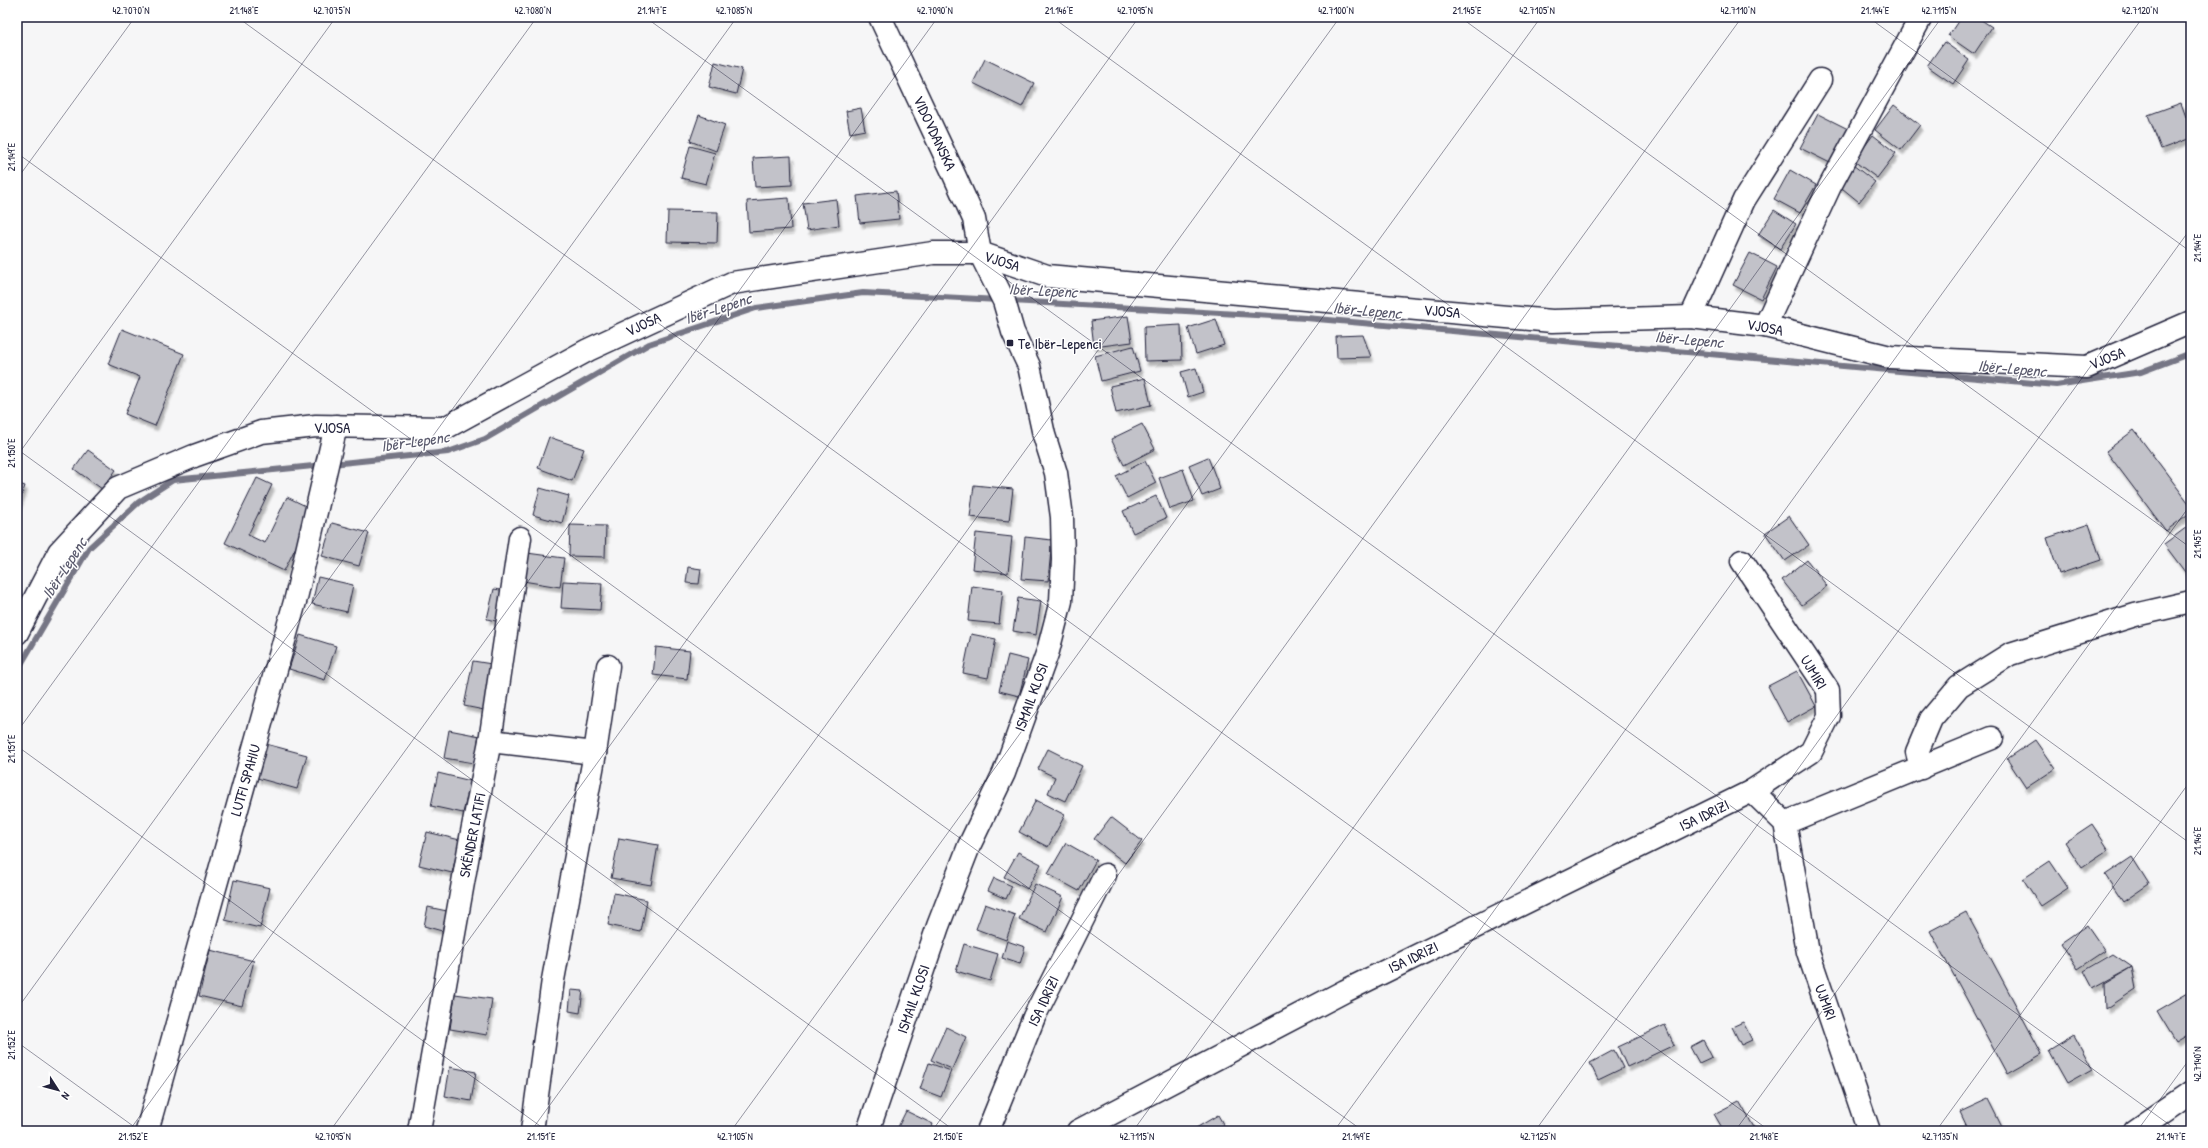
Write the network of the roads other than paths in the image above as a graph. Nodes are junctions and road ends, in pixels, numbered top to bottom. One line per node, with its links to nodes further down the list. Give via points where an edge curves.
1 (880, 17): 4 (street, VIDOVDANSKA, via 974,219)
2 (1921, 17): 7 (street, via 1830,186)
3 (1820, 80): 5 (street, via 1744,200)
4 (980, 253): 5 (street, VJOSA, via 1047,276 1545,321); 8 (street, VJOSA, via 933,253 732,283 588,350 445,428); 25 (street, ISMAIL KLOSI, via 1004,301 1013,332 1029,366 1044,435 1056,473 1062,517 1061,601 1048,651 1004,772 969,846 938,926)
5 (1691, 317): 7 (street, VJOSA)
6 (2191, 322): 7 (street, VJOSA, via 2087,367 1890,357)
7 (1765, 326)
8 (336, 426): 12 (street, VJOSA, via 261,432 194,456 118,488 59,552); 22 (street, LUTFI SPAHIU, via 296,598)
9 (520, 538): 15 (street, SKËNDER LATIFI)
10 (1742, 561): 18 (street, UJMIRI, via 1828,690 1828,716 1810,752)
11 (2191, 602): 17 (street, via 2135,615 2010,654 1960,686 1932,719 1917,752)
12 (17, 633)
13 (608, 666): 16 (street)
14 (1992, 738): 17 (street)
15 (490, 741): 16 (street); 23 (street, SKËNDER LATIFI)
16 (595, 753): 24 (street, via 553,980)
17 (1921, 768): 19 (street)
18 (1752, 791): 19 (street); 27 (street, ISA IDRIZI, via 1345,990)
19 (1785, 823): 28 (street, UJMIRI, via 1808,952)
20 (1105, 875): 26 (street, ISA IDRIZI, via 1034,1017)
21 (2191, 1092): 29 (street)
22 (147, 1131)
23 (419, 1131)
24 (532, 1131)
25 (868, 1131)
26 (988, 1131)
27 (1078, 1131)
28 (1869, 1131)
29 (2135, 1131)

